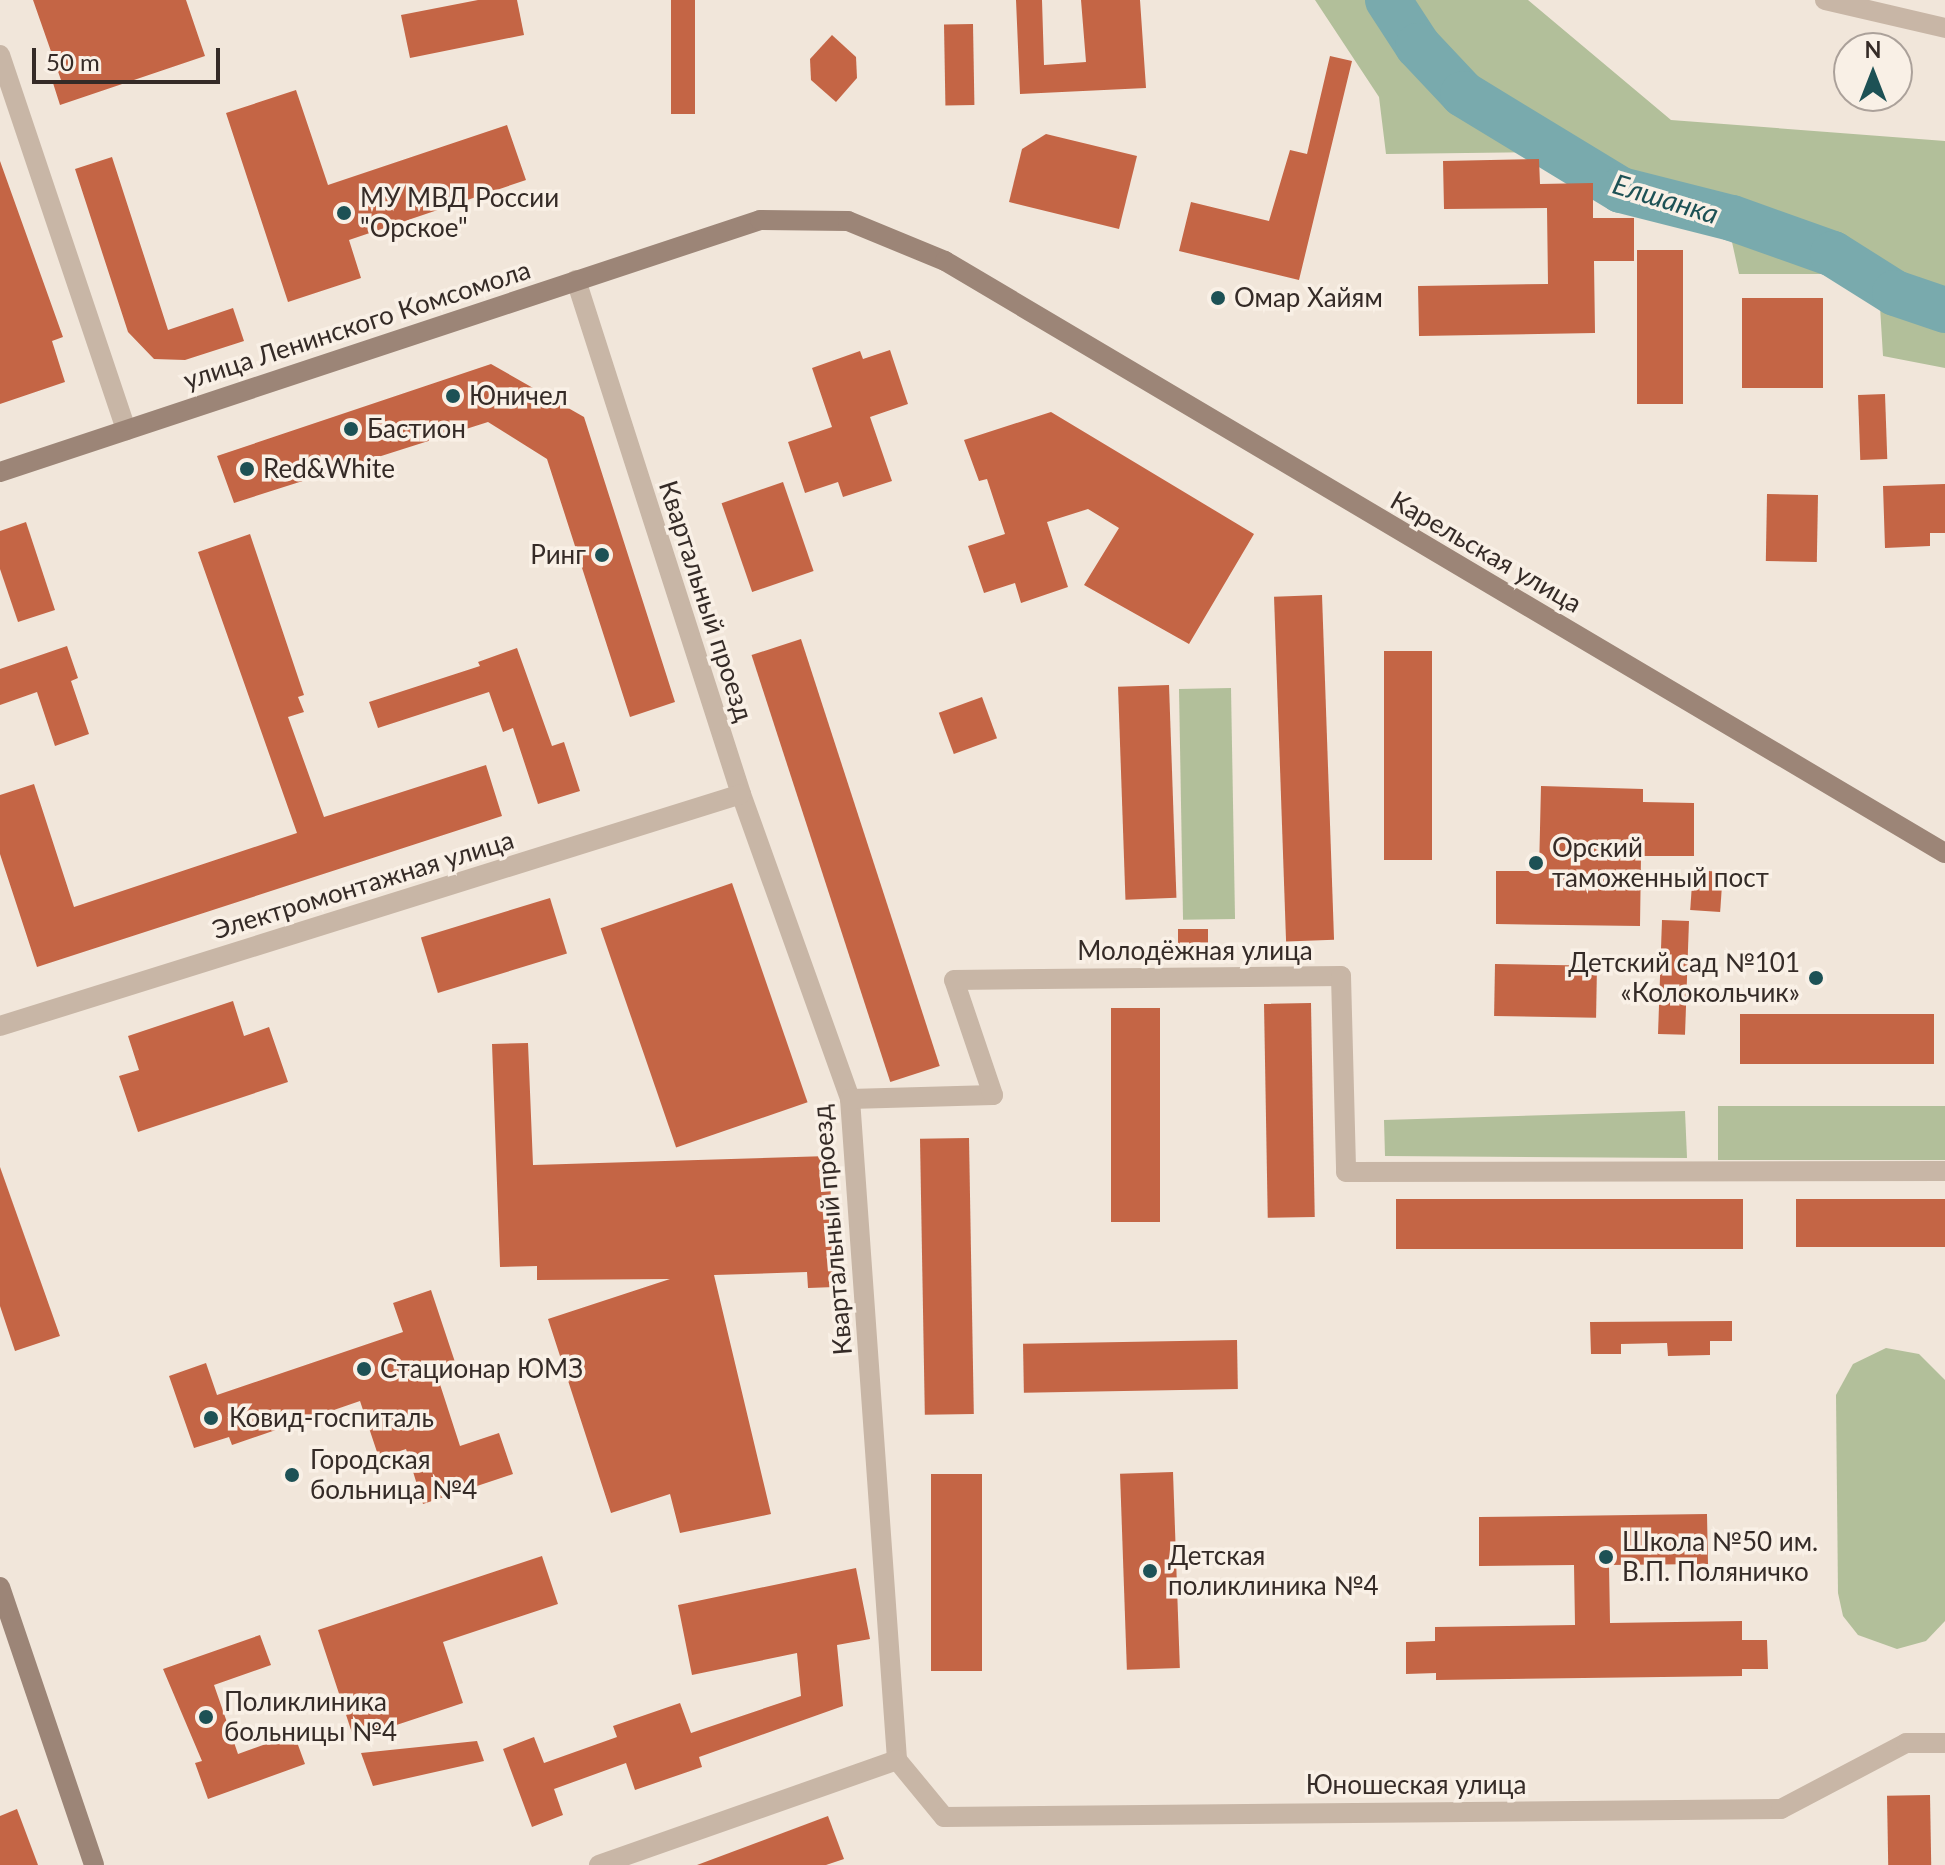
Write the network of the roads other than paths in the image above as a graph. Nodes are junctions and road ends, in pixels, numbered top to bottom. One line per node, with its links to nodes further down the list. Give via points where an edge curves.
1 (1825, 0): 2 (street)
2 (1945, 28)
3 (0, 55): 6 (street)
4 (576, 280): 5 (street, улица Ленинского Комсомола, via 760,220 848,221 945,261); 6 (street, улица Ленинского Комсомола); 8 (street, Квартальный проезд)
5 (1001, 294): 9 (street, Карельская улица)
6 (126, 430): 7 (street, улица Ленинского Комсомола)
7 (0, 472)
8 (741, 794): 10 (street, Электромонтажная улица); 11 (street, Квартальный проезд)
9 (1945, 853)
10 (0, 1026)
11 (850, 1099): 12 (street, Молодёжная улица, via 993,1095 954,980 1341,976 1346,1172); 16 (street, Квартальный проезд)
12 (1945, 1171)
13 (0, 1587): 14 (street)
14 (4, 1612): 17 (street)
15 (1945, 1743): 16 (street, Юношеская улица, via 1906,1743 1781,1809 944,1817)
16 (897, 1760): 18 (street)
17 (94, 1865)
18 (599, 1865)

